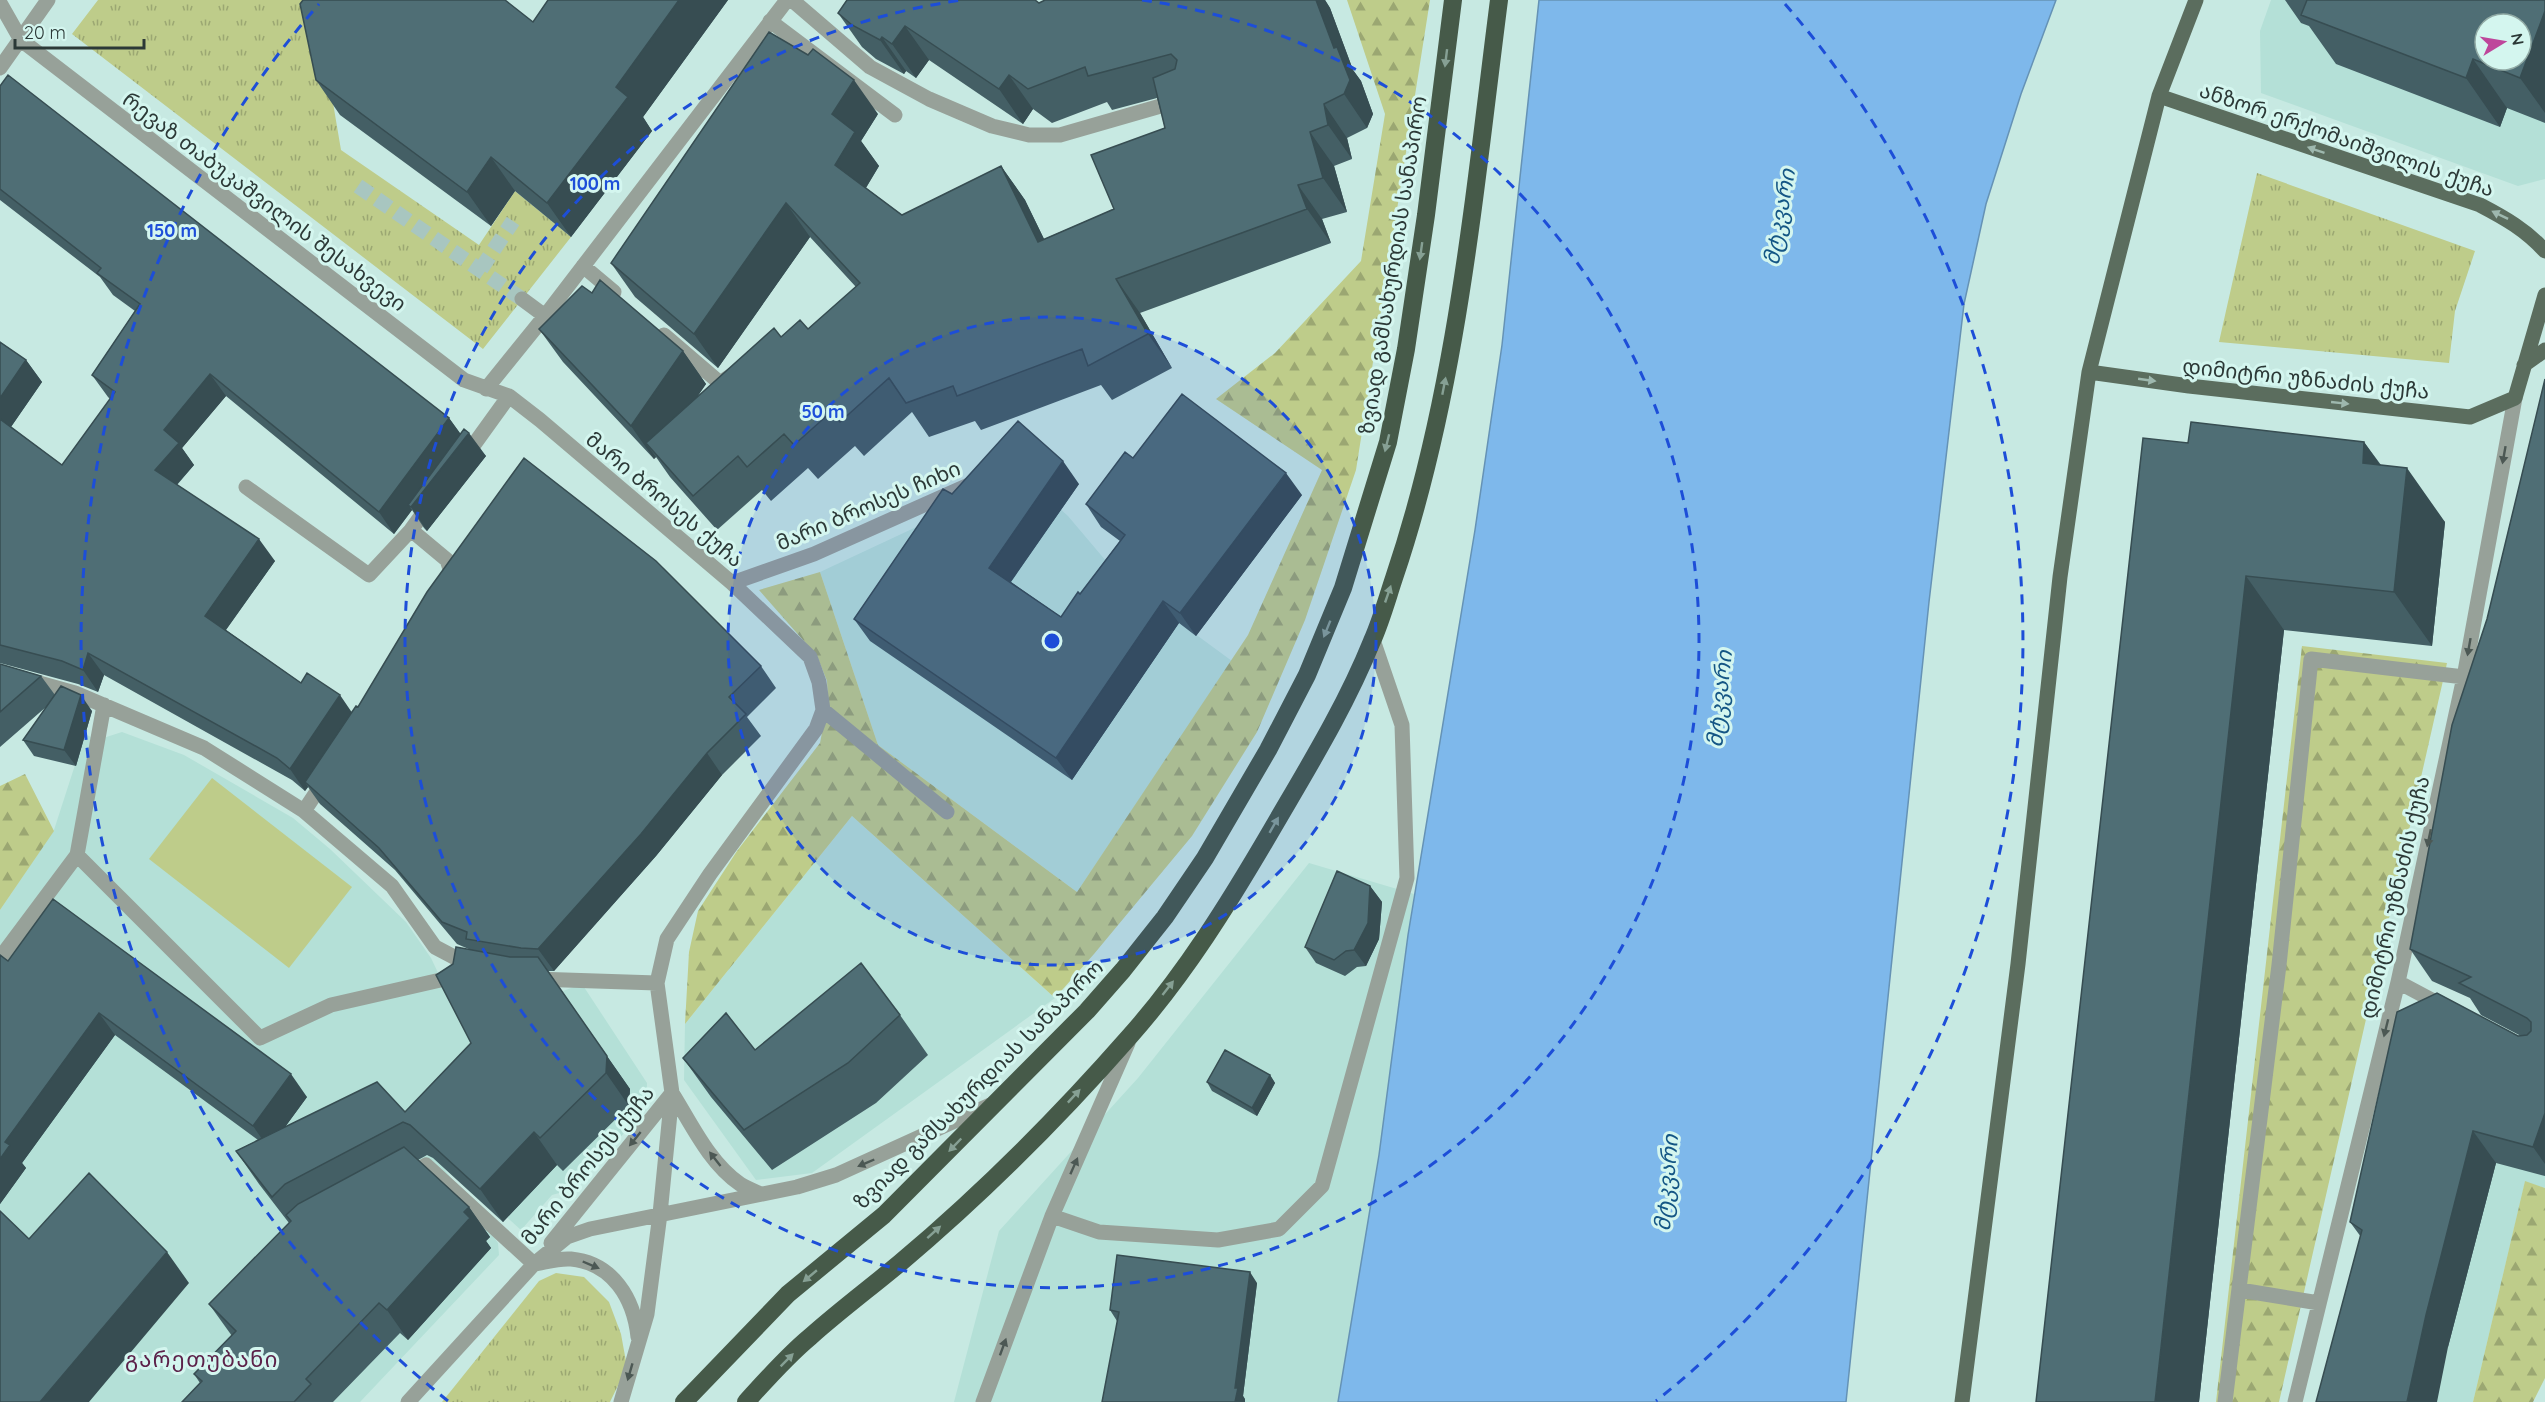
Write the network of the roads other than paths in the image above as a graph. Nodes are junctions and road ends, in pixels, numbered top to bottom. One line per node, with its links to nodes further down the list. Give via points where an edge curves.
1 (48, 0): 9 (street)
2 (787, 0): 8 (street)
3 (792, 0): 12 (street, via 870,67 929,99 992,126 1020,133 1060,135)
4 (1454, 0): 51 (highway, ზვიად გამსახურდიას სანაპირო, one-way to 51, via 1413,304 1388,442 1343,588 1312,664 1269,750 1165,917 1087,1011)
5 (1499, 0): 35 (highway, one-way to 5, via 1424,480 1445,383 1466,256)
6 (2196, 0): 11 (main road)
7 (0, 3): 9 (street)
8 (770, 21): 13 (street); 15 (street)
9 (21, 40): 10 (street); 25 (street, რევაზ თაბუკაშვილის შესახვევი, via 464,380)
10 (0, 68)
11 (2159, 96): 14 (main road, ანზორ ერქომაიშვილის ქუჩა, one-way to 11, via 2509,219 2480,205); 24 (main road)
12 (1192, 97)
13 (895, 115)
14 (2545, 251)
15 (583, 266): 18 (street); 19 (street)
16 (2545, 295): 22 (main road, დიმიტრი უზნაძის ქუჩა)
17 (522, 299): 19 (street)
18 (627, 303)
19 (545, 316): 25 (street)
20 (652, 325): 23 (street, via 720,382)
21 (2545, 350): 22 (main road)
22 (2524, 365): 27 (main road, დიმიტრი უზნაძის ქუჩა)
23 (739, 370)
24 (2089, 372): 27 (main road, დიმიტრი უზნაძის ქუჩა, one-way to 27, via 2470,417); 65 (main road, via 2060,577 2018,963)
25 (486, 388): 26 (street, მარი ბროსეს ქუჩა)
26 (509, 396): 28 (street); 33 (street, მარი ბროსეს ქუჩა)
27 (2515, 398): 37 (street, დიმიტრი უზნაძის ქუჩა, one-way to 37)
28 (452, 474)
29 (986, 477): 33 (street, მარი ბროსეს ჩიხი, via 814,554)
30 (246, 488): 32 (street, via 369,576)
31 (439, 492): 32 (street)
32 (411, 530): 34 (street, via 447,560 453,578)
33 (732, 583): 39 (street, მარი ბროსეს ქუჩა, via 810,657)
34 (441, 598)
35 (1373, 640): 49 (highway, one-way to 35, via 1196,952 1240,884 1342,705); 55 (street, via 1402,725 1407,878 1322,1186 1279,1229 1218,1240 1099,1232)
36 (0, 672): 38 (street)
37 (2464, 677): 46 (street, დიმიტრი უზნაძის ქუჩა, one-way to 46); 57 (street, via 2312,659)
38 (104, 705): 41 (street, via 204,748); 43 (street)
39 (823, 710): 42 (street); 47 (street, მარი ბროსეს ქუჩა, via 816,729 667,939)
40 (335, 764): 41 (street)
41 (304, 811): 43 (street, via 392,886 435,947 484,971 332,1005 260,1038)
42 (947, 812)
43 (77, 855): 44 (street)
44 (0, 958)
45 (524, 978): 47 (street)
46 (2398, 982): 48 (street); 58 (street, დიმიტრი უზნაძის ქუჩა, one-way to 58)
47 (657, 983): 50 (street, მარი ბროსეს ქუჩა)
48 (2457, 1013)
49 (1132, 1034): 55 (street, one-way to 49); 63 (highway, one-way to 49, via 807,1339 901,1263 976,1195)
50 (672, 1093): 53 (street, მარი ბროსეს ქუჩა, one-way to 50, via 740,1184 723,1169); 54 (street, მარი ბროსეს ქუჩა); 56 (street, მარი ბროსეს ქუჩა, one-way to 56)
51 (995, 1103): 53 (street, one-way to 53, via 836,1175); 62 (highway, ზვიად გამსახურდიას სანაპირო, one-way to 62, via 884,1215 788,1294)
52 (394, 1183): 56 (street, via 426,1166)
53 (761, 1194): 54 (street)
54 (660, 1214): 56 (street, via 567,1237); 59 (street, მარი ბროსეს ქუჩა, via 647,1314)
55 (1052, 1216): 64 (street, one-way to 55)
56 (534, 1264): 59 (street, one-way to 59, via 568,1259 604,1271 617,1281 628,1299); 60 (street)
57 (2240, 1290): 58 (street); 66 (street)
58 (2319, 1303): 67 (street, დიმიტრი უზნაძის ქუჩა)
59 (639, 1342): 61 (street, მარი ბროსეს ქუჩა, one-way to 61)
60 (408, 1402)
61 (621, 1402)
62 (684, 1402)
63 (746, 1402)
64 (983, 1402)
65 (1962, 1402)
66 (2225, 1402)
67 (2295, 1402)

